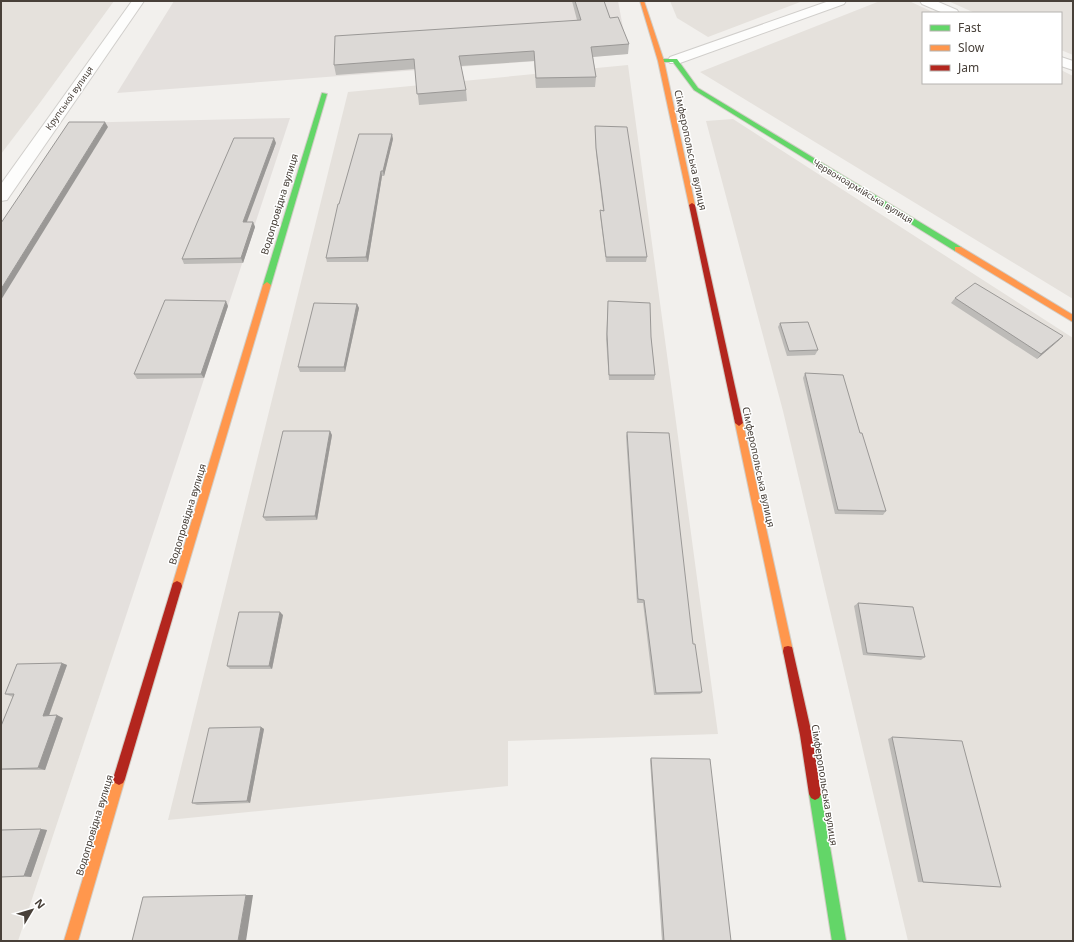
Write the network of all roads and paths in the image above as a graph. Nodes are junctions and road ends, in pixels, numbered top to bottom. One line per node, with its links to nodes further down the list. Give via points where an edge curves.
1 (138, 1): 11 (street, Крупської вулиця)
2 (642, 1): 7 (street, Сімферопольська вулиця)
3 (840, 1): 6 (street)
4 (926, 1): 5 (street)
5 (951, 12)
6 (675, 60): 7 (street); 12 (street, Червоноармійська вулиця, via 696,89)
7 (661, 61): 14 (street, Сімферопольська вулиця, via 806,735)
8 (1062, 61): 9 (street)
9 (1073, 66)
10 (324, 94): 13 (street, Водопровідна вулиця)
11 (1, 196)
12 (1073, 319)
13 (71, 941)
14 (839, 941)

